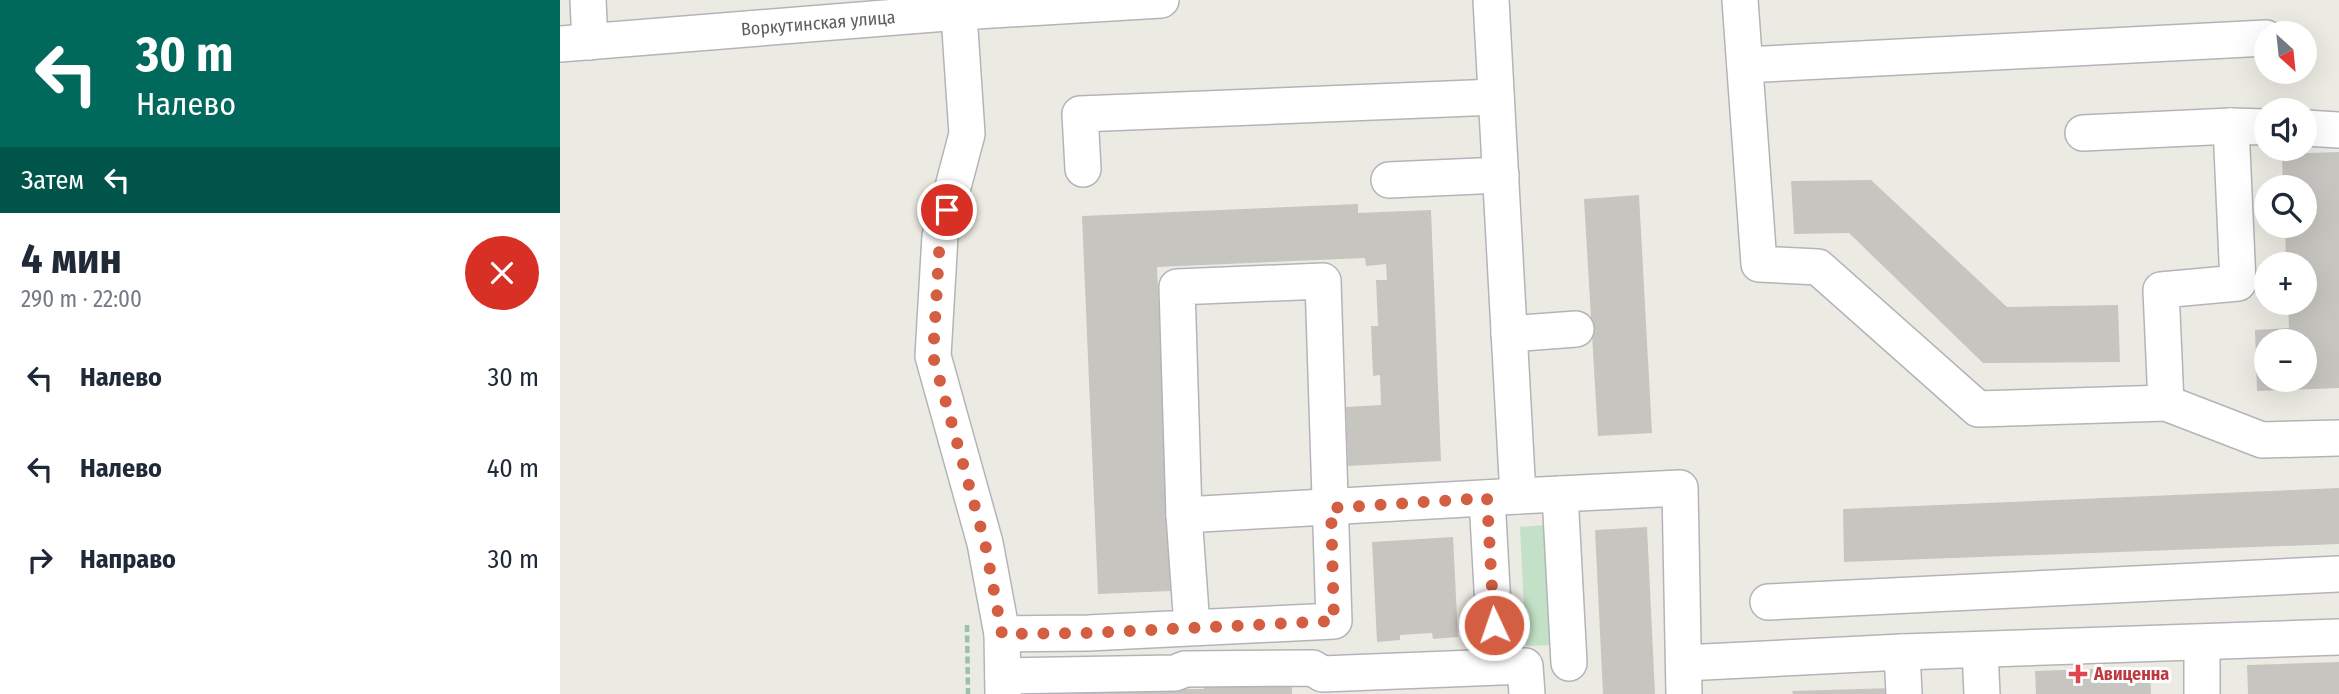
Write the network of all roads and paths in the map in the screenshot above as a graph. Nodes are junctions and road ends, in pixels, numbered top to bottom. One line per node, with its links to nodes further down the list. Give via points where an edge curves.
1 (588, 0): 7 (street)
2 (1161, 0): 5 (street, Воркутинская улица)
3 (1491, 0): 9 (street)
4 (1740, 0): 8 (street)
5 (958, 6): 7 (street, Воркутинская улица); 30 (street, via 967,134 940,236 933,356 985,543)
6 (2254, 39): 8 (street)
7 (575, 43)
8 (1745, 65): 20 (street, via 1759,264 1818,267 1978,409)
9 (1496, 97): 15 (street, via 1080,114); 16 (street)
10 (2231, 126): 11 (street); 14 (street); 20 (street, via 2238,283 2161,289)
11 (2254, 127)
12 (2317, 129): 13 (street)
13 (2339, 130)
14 (2083, 133)
15 (1083, 169)
16 (1501, 175): 17 (street); 19 (street)
17 (1388, 180)
18 (1576, 329): 19 (street)
19 (1509, 334): 23 (street)
20 (2166, 403): 21 (street, via 2262,440)
21 (2339, 438)
22 (1560, 494): 23 (street); 35 (street); 36 (street, via 1680,488)
23 (1503, 497): 24 (street); 28 (street)
24 (1331, 508): 25 (street); 25 (street, via 1323,281 1190,286 1177,287); 29 (street, via 1334,621)
25 (1184, 515): 29 (street)
26 (2339, 574): 27 (street)
27 (1768, 602)
28 (1494, 625)
29 (1192, 627): 30 (street)
30 (1002, 634): 37 (street)
31 (2339, 637): 32 (street)
32 (2202, 643): 33 (street); 41 (street)
33 (1980, 650): 34 (street); 40 (street)
34 (1902, 652): 36 (street); 39 (street)
35 (1569, 663)
36 (1684, 679)
37 (1003, 685): 38 (street, via 1185,669 1313,668 1322,674 1525,666)
38 (1527, 694)
39 (1904, 694)
40 (1982, 694)
41 (2202, 694)

